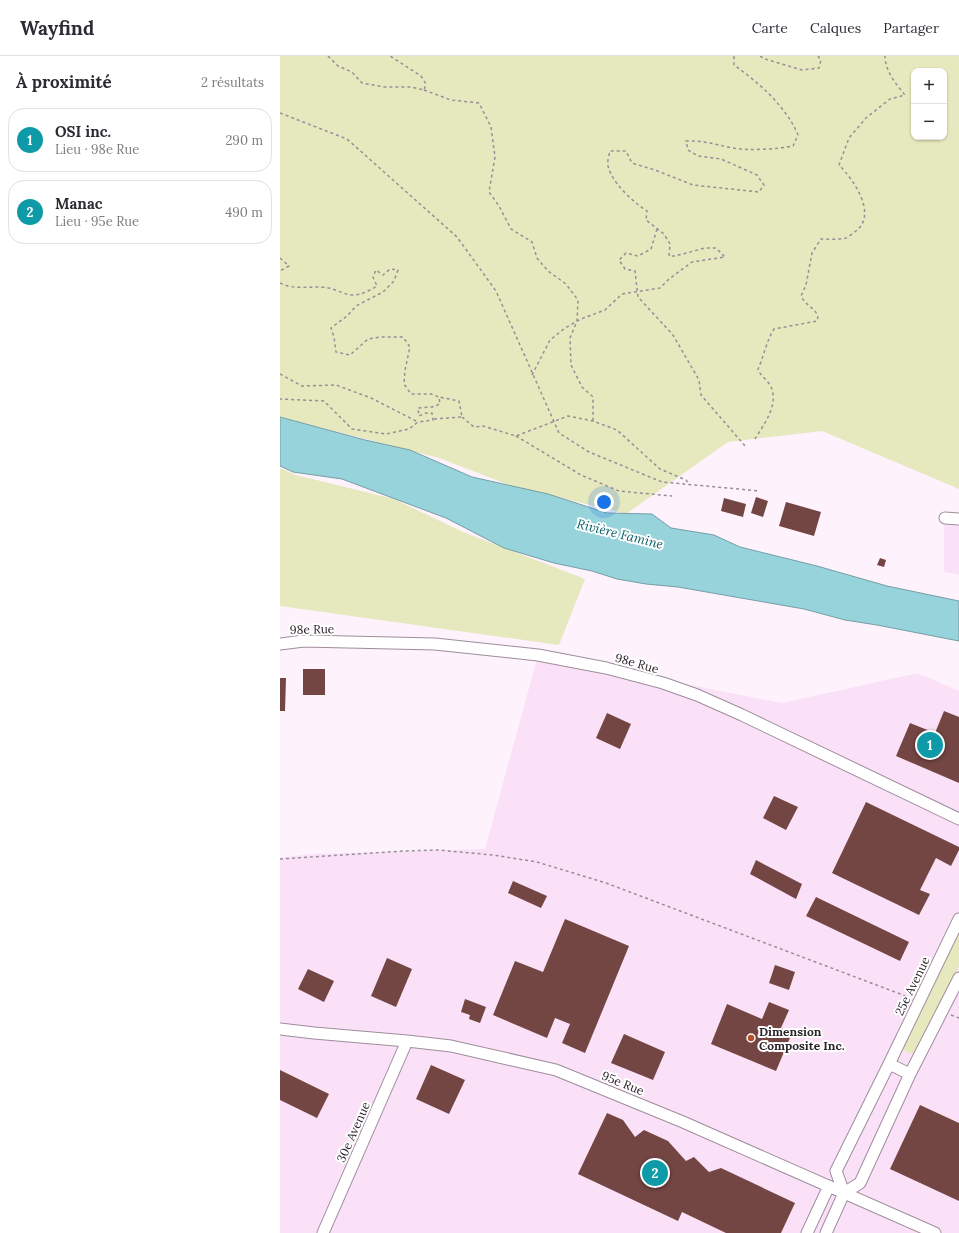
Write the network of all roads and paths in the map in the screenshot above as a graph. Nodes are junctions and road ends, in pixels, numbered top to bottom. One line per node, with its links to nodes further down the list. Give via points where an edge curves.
1 (328, 56): 7 (path, via 338,66 352,72 362,83)
2 (390, 56): 7 (path, via 421,76 426,84)
3 (734, 56): 9 (path, via 734,66 756,82 792,121 798,135 793,146 779,149 735,149 698,140 686,141 688,150 698,156 721,159 757,175 764,185 758,192 693,185 632,164 626,151 610,151 608,166 616,184 647,211 646,220)
4 (760, 56): 5 (path, via 802,70 819,68 821,60)
5 (818, 56)
6 (885, 56): 25 (path, via 885,64 905,95 890,99 866,118 849,138 839,165 855,184 863,204 865,214 861,227 846,238 821,239 812,253 806,285 801,296 804,302 815,309 817,321 774,329 768,340 758,369 771,387 774,402)
7 (424, 90): 14 (path, via 451,100 480,103 491,127 495,157 489,192 511,229 532,242 537,258 566,284 578,300)
8 (280, 112): 16 (path, via 347,139 457,237 496,291)
9 (657, 229): 13 (path, via 651,249 638,256 626,253 619,260 625,269 635,271); 13 (path, via 664,234 670,244 669,256 716,248 726,257 692,262 660,288)
10 (280, 258): 11 (path, via 289,266)
11 (280, 271)
12 (280, 283): 17 (path, via 300,288 329,288 353,295 368,292 377,286 373,277 376,270 383,275 390,269 398,270 394,281 383,292 356,306 331,328 336,352 350,355 368,339 403,336 410,348 404,384 411,394 431,394)
13 (637, 292): 14 (path, via 622,294 605,310); 26 (path, via 638,298 673,335 699,380 701,395)
14 (577, 321): 16 (path, via 550,340); 21 (path, via 570,338 572,365 582,387 593,397)
15 (280, 374): 22 (path, via 302,386 336,385 371,398)
16 (532, 374): 23 (path)
17 (439, 397): 19 (path, via 459,401); 20 (path, via 440,404 418,408 419,416 432,413)
18 (280, 399): 22 (path, via 324,401 352,429 386,434 409,428)
19 (462, 417): 20 (path); 24 (path, via 474,427 482,426)
20 (434, 420): 22 (path)
21 (593, 421): 23 (path, via 568,416); 27 (path, via 617,430 660,469 686,480)
22 (418, 422)
23 (554, 422): 24 (path); 27 (path, via 560,433 589,452 662,482)
24 (516, 436): 29 (path, via 581,475 619,491)
25 (755, 439)
26 (746, 447)
27 (689, 484): 28 (path)
28 (760, 491)
29 (672, 496)
30 (944, 518): 31 (street)
31 (959, 519)
32 (280, 644): 33 (street, 98e Rue, via 304,641 435,644 538,655 606,668 697,695)
33 (959, 818)
34 (280, 860): 37 (path, via 432,850 482,853 537,862 606,883)
35 (959, 919): 42 (street, 25e Avenue)
36 (959, 978): 43 (street)
37 (916, 1000)
38 (946, 1013): 39 (path)
39 (959, 1018)
40 (280, 1029): 41 (street, 95e Rue)
41 (407, 1041): 44 (street, 95e Rue, via 451,1046 556,1070); 46 (street, 30e Avenue)
42 (889, 1064): 43 (street); 45 (street, 25e Avenue, via 836,1171)
43 (910, 1074): 45 (street, via 860,1183)
44 (829, 1186): 45 (street, 95e Rue); 47 (street)
45 (844, 1193): 48 (street); 49 (street, 95e Rue)
46 (323, 1233)
47 (807, 1233)
48 (826, 1233)
49 (935, 1233)

